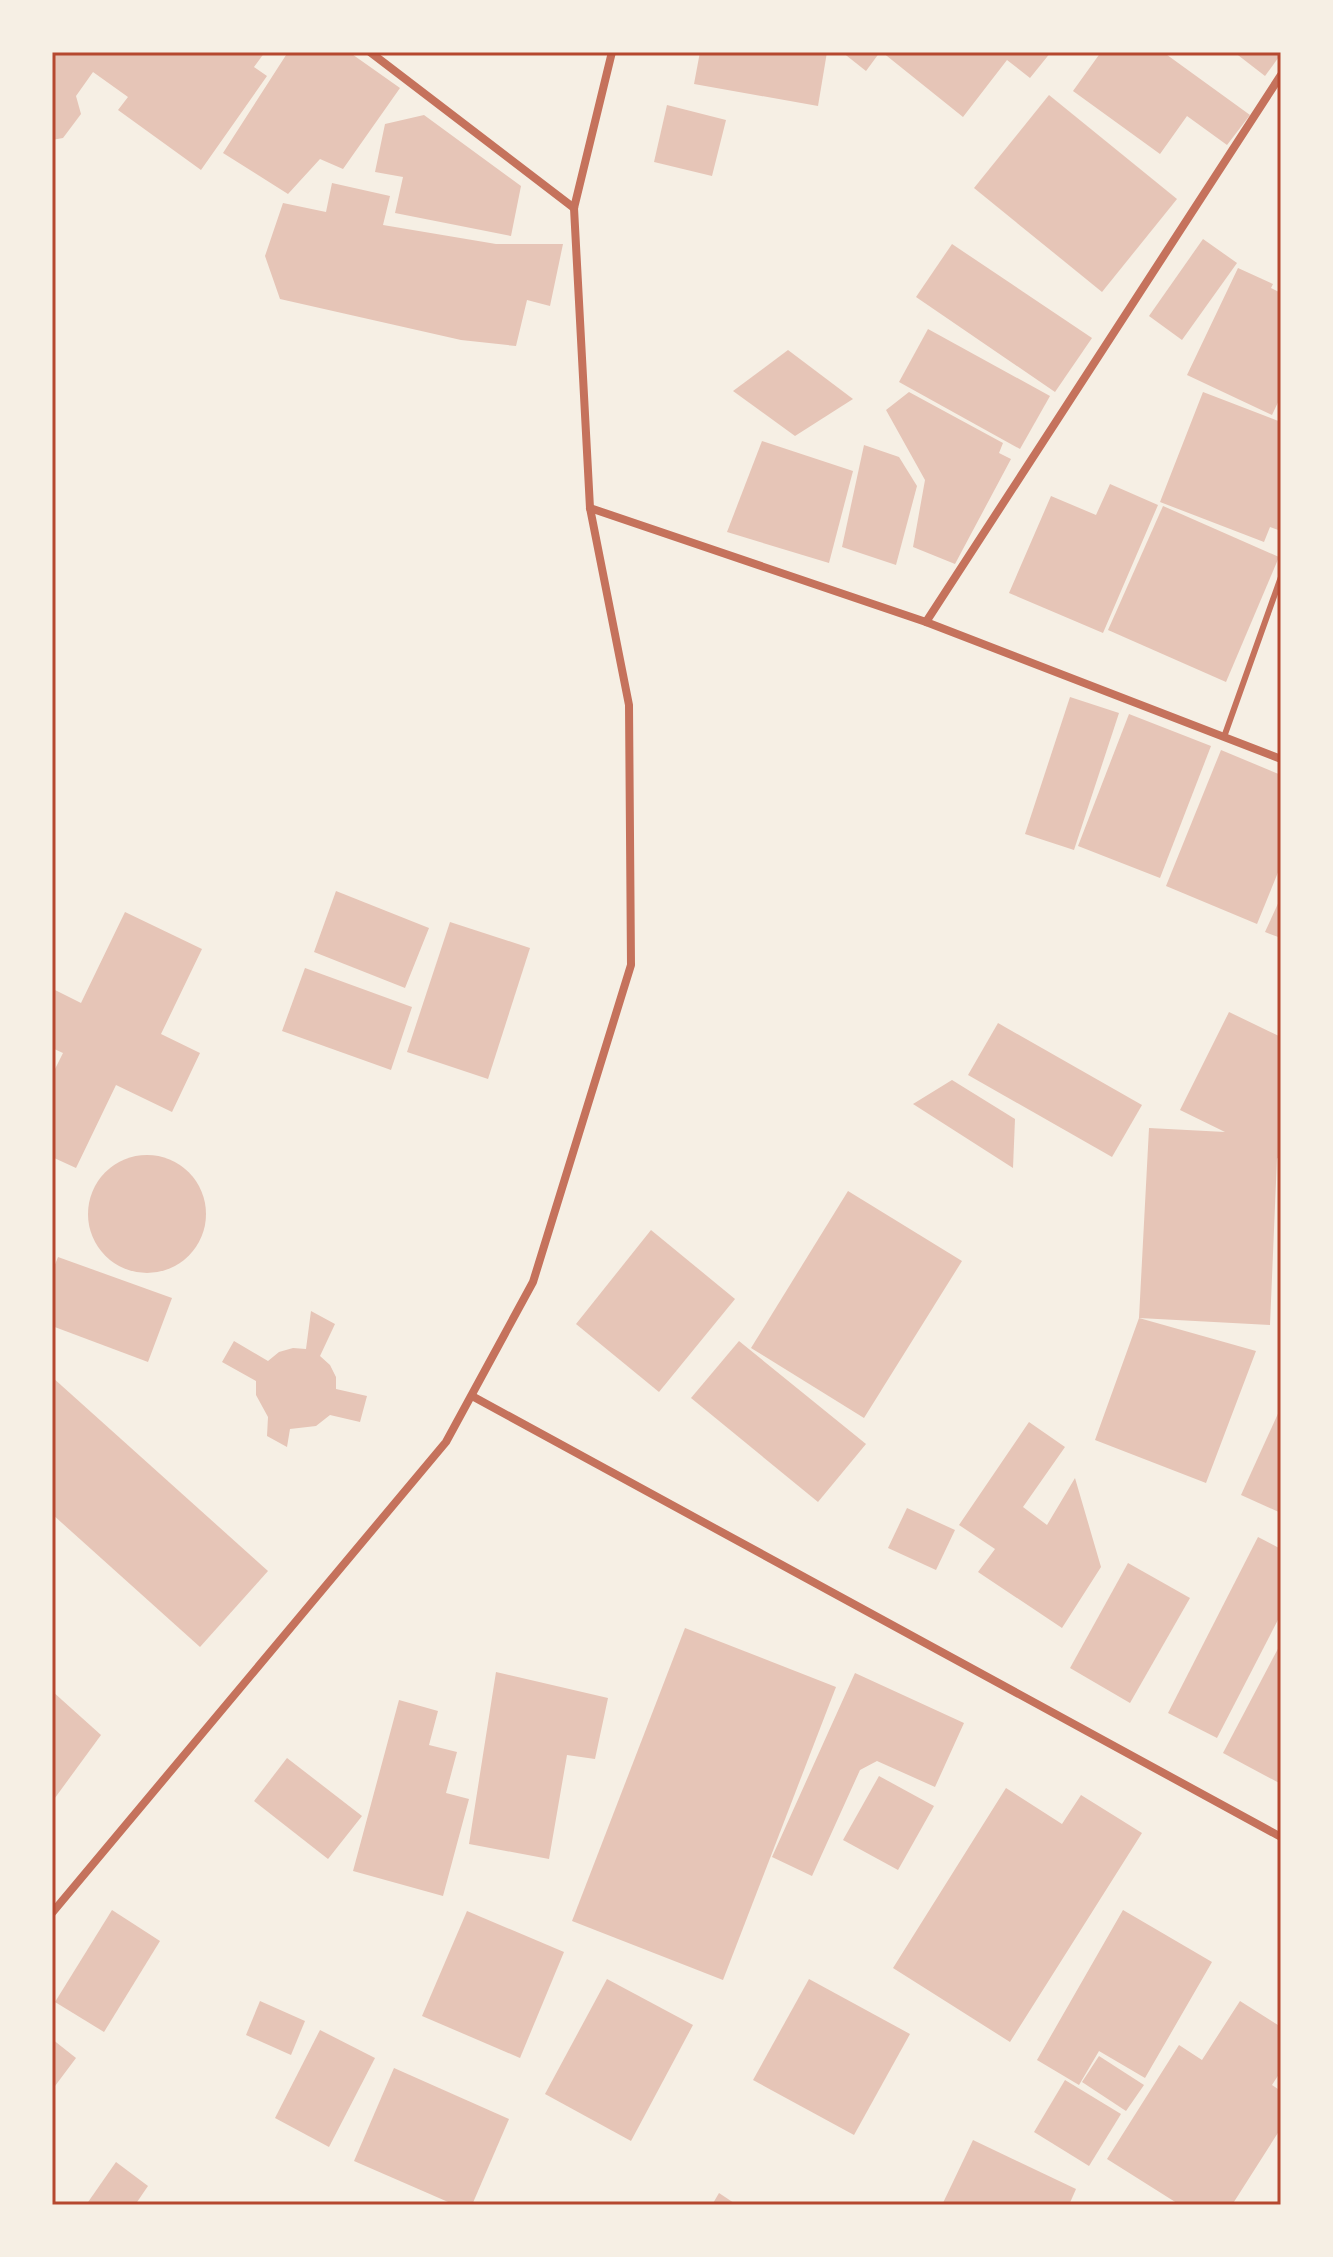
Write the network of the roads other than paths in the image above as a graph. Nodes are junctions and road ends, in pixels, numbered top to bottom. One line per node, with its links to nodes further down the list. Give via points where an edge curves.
1 (370, 52): 4 (street)
2 (612, 52): 4 (street)
3 (1281, 75): 7 (street)
4 (574, 208): 5 (street)
5 (590, 508): 7 (street); 10 (street, via 629,705 631,965 533,1282)
6 (1281, 577): 8 (lane)
7 (926, 622): 8 (street)
8 (1224, 737): 9 (street)
9 (1281, 759)
10 (472, 1396): 11 (street); 12 (street, via 446,1442)
11 (1281, 1837)
12 (52, 1913)

